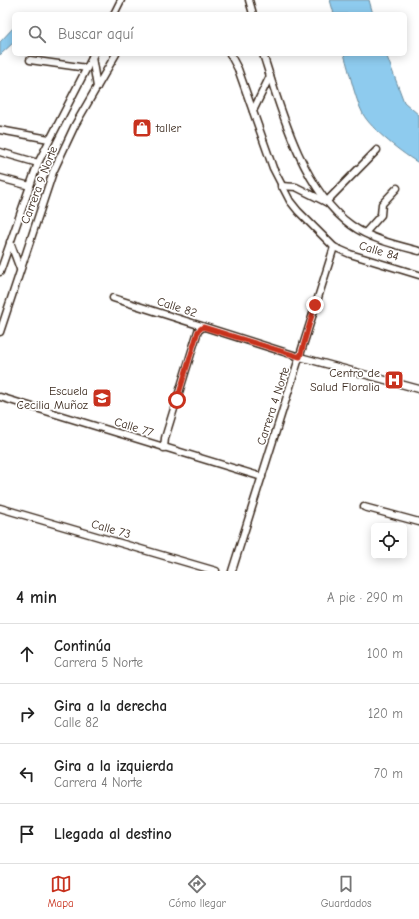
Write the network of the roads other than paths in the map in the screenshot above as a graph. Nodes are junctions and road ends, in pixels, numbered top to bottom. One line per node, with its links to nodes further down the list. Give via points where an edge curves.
1 (122, 0): 3 (street)
2 (249, 0): 4 (street)
3 (115, 12)
4 (252, 12)
5 (93, 56): 13 (street)
6 (93, 56): 11 (street, Carrera 9 Norte)
7 (115, 56): 13 (street, Carrera 9 Norte)
8 (231, 56): 14 (street)
9 (264, 56): 12 (street)
10 (30, 60): 11 (street)
11 (87, 68): 16 (street, Carrera 9 Norte)
12 (270, 76): 14 (street); 24 (street, via 283,118 304,164)
13 (96, 88): 29 (street, Carrera 9 Norte, via 53,172)
14 (253, 111): 22 (street)
15 (0, 130): 16 (street)
16 (49, 139): 19 (street, Carrera 9 Norte)
17 (377, 150): 24 (street)
18 (0, 152): 19 (street)
19 (38, 163): 21 (street, Carrera 9 Norte)
20 (0, 178): 21 (street)
21 (30, 186): 26 (street, Carrera 9 Norte)
22 (282, 186): 24 (street, via 296,187); 27 (street, via 294,206)
23 (397, 188): 25 (street, via 382,204 381,215)
24 (326, 202): 25 (street, Calle 84, via 350,225)
25 (365, 233): 28 (street, Calle 84)
26 (10, 242): 29 (street); 30 (street, Carrera 9 Norte)
27 (334, 247): 31 (street, Calle 84); 35 (street, Carrera 4 Norte)
28 (419, 251)
29 (20, 269): 34 (street, Carrera 9 Norte)
30 (0, 272)
31 (419, 275)
32 (113, 298): 33 (street, Calle 82)
33 (203, 327): 35 (street, Calle 82); 38 (street, via 198,331)
34 (0, 332)
35 (300, 357): 36 (street, Calle 82); 39 (street, Carrera 4 Norte)
36 (419, 389)
37 (0, 397): 38 (street, Calle 77)
38 (164, 448): 39 (street, Calle 77)
39 (262, 477): 44 (street, Carrera 4 Norte)
40 (364, 507): 42 (street)
41 (0, 508): 43 (street, Calle 73)
42 (419, 522)
43 (216, 571)
44 (232, 571)

